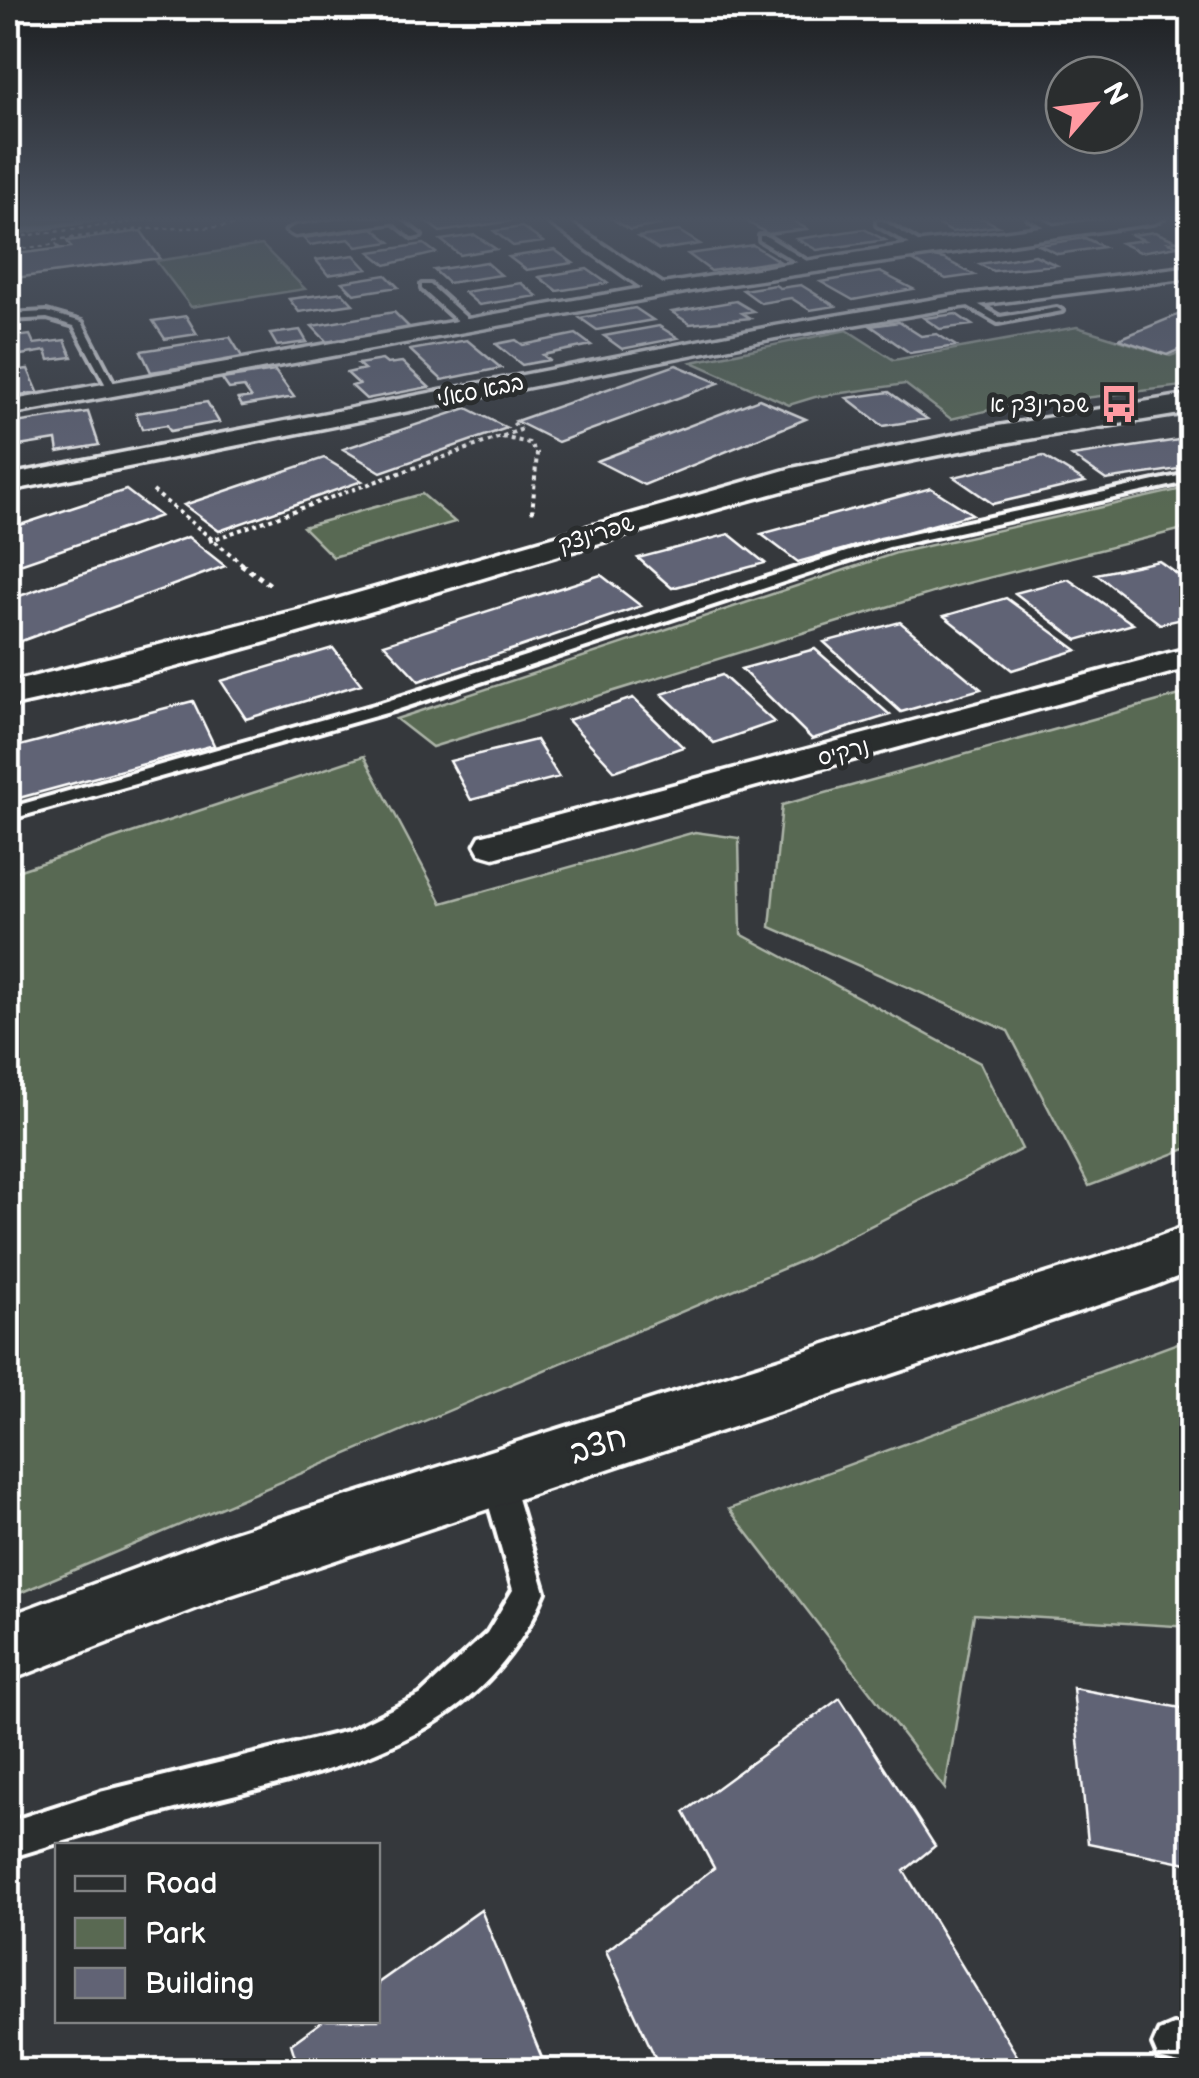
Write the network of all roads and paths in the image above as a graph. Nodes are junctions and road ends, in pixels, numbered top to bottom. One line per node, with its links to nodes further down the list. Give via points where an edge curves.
1 (457, 315): 7 (lane)
2 (523, 315): 7 (street)
3 (879, 315): 8 (street, בבא סאלי)
4 (990, 315): 5 (lane, via 998,320)
5 (1031, 315)
6 (8, 317): 9 (lane, via 47,315 78,324)
7 (468, 325): 9 (street)
8 (504, 386): 12 (path, via 508,416 520,430); 13 (street, בבא סאלי)
9 (114, 389): 11 (street)
10 (1192, 404): 17 (street, שפרינצק, via 792,478)
11 (8, 408)
12 (500, 437): 16 (path); 17 (path, via 529,443 536,453 532,518)
13 (124, 462): 15 (street, בבא סאלי); 16 (path)
14 (1192, 478): 21 (lane, via 884,544 386,707)
15 (8, 483)
16 (209, 541): 18 (path)
17 (520, 556): 18 (street, שפרינצק)
18 (315, 617): 20 (street, שפרינצק)
19 (1192, 657): 22 (street, נרקיס)
20 (8, 695)
21 (8, 814)
22 (494, 845)
23 (1192, 1247): 24 (street, חצב)
24 (496, 1478): 25 (street, חצב, via 228,1565); 26 (lane, via 529,1592 499,1645 432,1707 352,1747)
25 (8, 1649)
26 (8, 1840)

